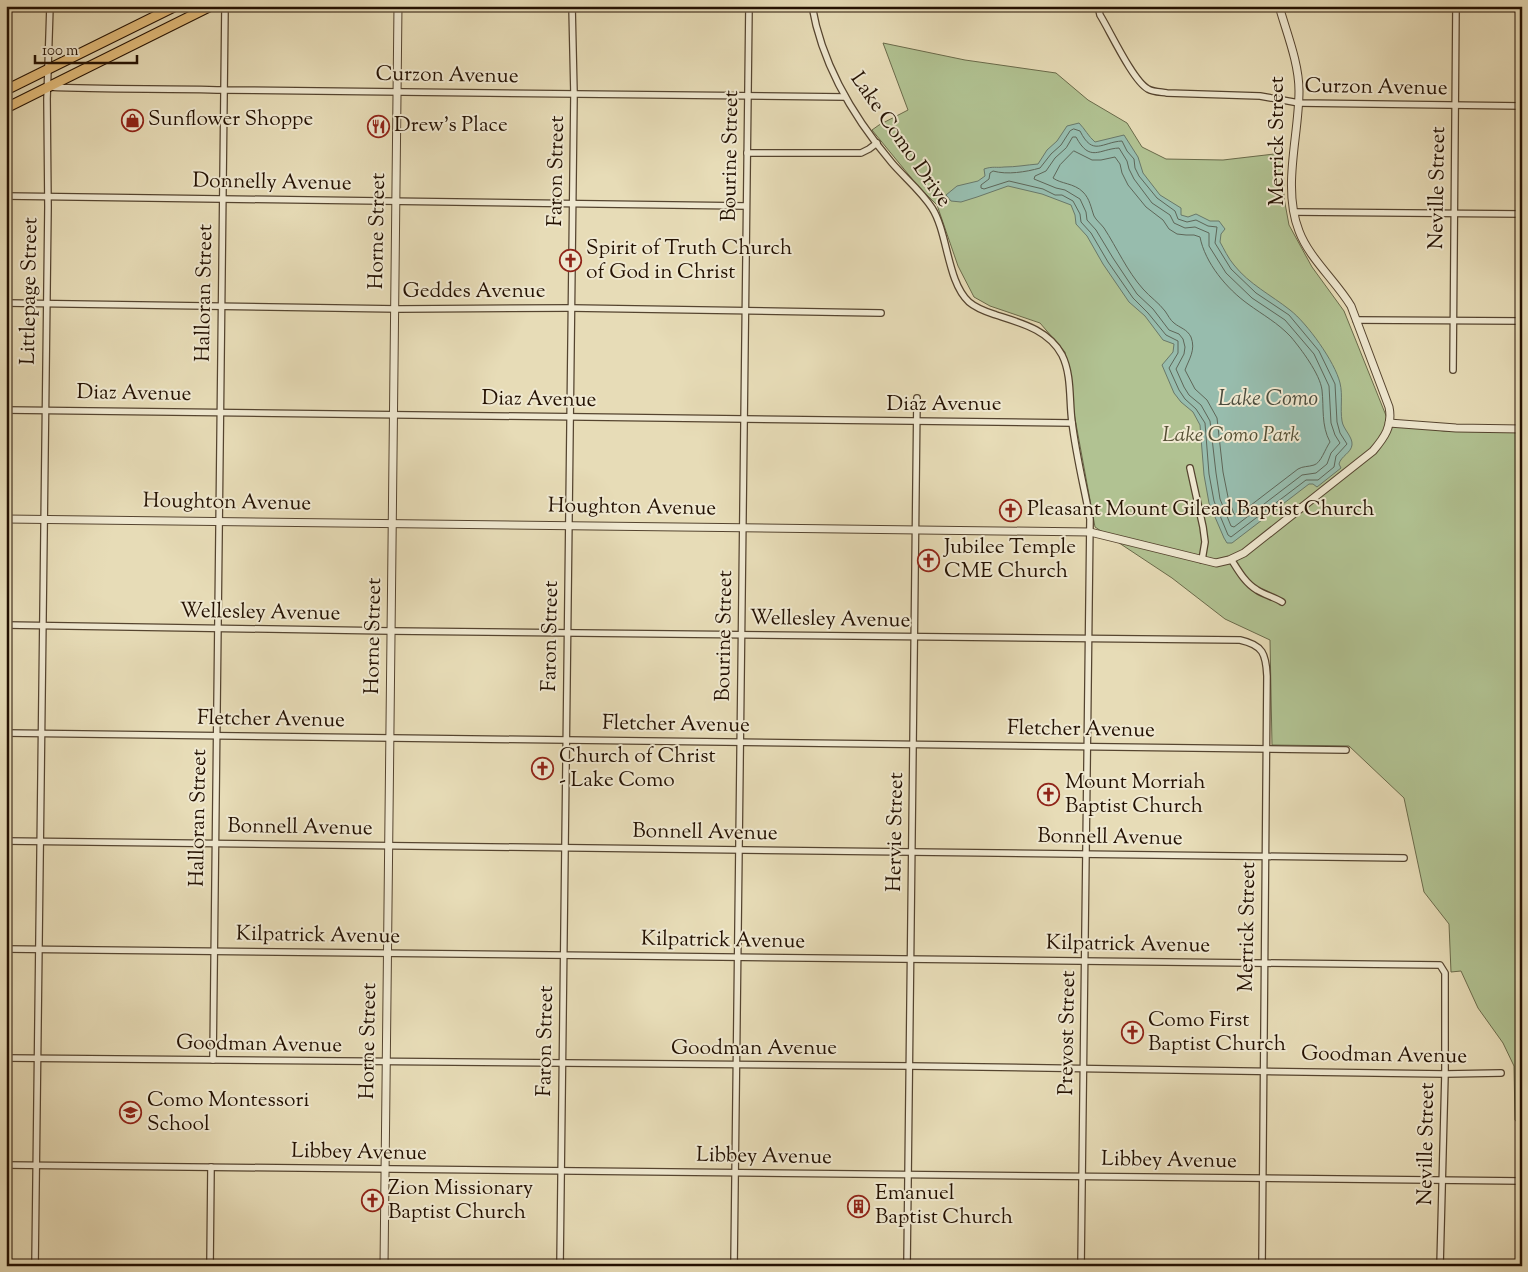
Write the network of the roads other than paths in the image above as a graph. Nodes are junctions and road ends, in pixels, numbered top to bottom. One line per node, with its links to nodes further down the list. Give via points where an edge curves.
1 (50, 6): 12 (street, Littlepage Street)
2 (176, 6): 12 (main road)
3 (211, 6): 13 (main road)
4 (224, 6): 15 (street, Halloran Street)
5 (398, 6): 16 (street, Horne Street)
6 (572, 6): 17 (street, Faron Street)
7 (749, 6): 18 (street, Bourine Street)
8 (812, 6): 19 (street, Lake Como Drive, via 826,58)
9 (1098, 6): 20 (street, Curzon Avenue, via 1100,15 1146,88 1167,93 1260,96)
10 (1279, 6): 20 (street, Merrick Street, via 1298,72)
11 (1456, 6): 21 (street, Neville Street)
12 (49, 69): 13 (street, Littlepage Street); 14 (main road)
13 (48, 87): 15 (street, Curzon Avenue); 23 (main road); 27 (street, Littlepage Street)
14 (6, 90)
15 (224, 90): 16 (street, Curzon Avenue); 28 (street, Halloran Street)
16 (397, 92): 17 (street, Curzon Avenue); 29 (street, Horne Street)
17 (574, 94): 18 (street, Curzon Avenue); 30 (street, Faron Street)
18 (748, 96): 19 (street, Curzon Avenue); 25 (street, Bourine Street)
19 (845, 97): 24 (street, Lake Como Drive)
20 (1299, 103): 21 (street, Curzon Avenue); 32 (street, Merrick Street, via 1292,169)
21 (1455, 106): 22 (street, Curzon Avenue); 33 (street, Neville Street)
22 (1522, 106)
23 (6, 108)
24 (877, 143): 25 (street, via 861,153); 54 (street, Lake Como Drive, via 932,208 954,274 970,303 1028,325 1061,354 1068,375)
25 (747, 153): 31 (street, Bourine Street)
26 (6, 196): 27 (street, Donnelly Avenue)
27 (48, 197): 28 (street, Donnelly Avenue); 36 (street, Littlepage Street)
28 (222, 199): 29 (street, Donnelly Avenue); 37 (street, Halloran Street)
29 (396, 201): 30 (street, Donnelly Avenue); 38 (street, Horne Street)
30 (572, 204): 31 (street, Donnelly Avenue); 39 (street, Faron Street)
31 (746, 206): 40 (street, Bourine Street)
32 (1294, 212): 33 (street); 42 (street, Merrick Street, via 1305,244 1344,294)
33 (1454, 213): 34 (street); 43 (street, Neville Street)
34 (1522, 214)
35 (6, 303): 36 (street, Geddes Avenue)
36 (46, 304): 37 (street, Geddes Avenue); 48 (street, Littlepage Street)
37 (221, 306): 38 (street, Geddes Avenue); 49 (street, Halloran Street)
38 (395, 308): 39 (street, Geddes Avenue); 50 (street, Horne Street)
39 (571, 308): 40 (street, Geddes Avenue); 51 (street, Faron Street)
40 (745, 311): 41 (street, Geddes Avenue); 52 (street, Bourine Street)
41 (882, 313)
42 (1356, 320): 43 (street); 55 (street, Merrick Street, via 1389,407)
43 (1453, 320): 44 (street); 45 (street, Neville Street)
44 (1522, 321)
45 (1452, 370)
46 (917, 398): 53 (street, Hervie Street)
47 (6, 410): 48 (street, Diaz Avenue)
48 (45, 410): 49 (street, Diaz Avenue); 59 (street, Littlepage Street)
49 (220, 412): 50 (street, Diaz Avenue); 60 (street, Halloran Street)
50 (394, 415): 51 (street, Diaz Avenue); 61 (street, Horne Street)
51 (570, 418): 52 (street, Diaz Avenue); 62 (street, Faron Street)
52 (744, 420): 53 (street, Diaz Avenue); 63 (street, Bourine Street)
53 (916, 422): 54 (street, Diaz Avenue); 64 (street, Hervie Street)
54 (1072, 423): 65 (street, Lake Como Drive)
55 (1389, 423): 56 (street); 66 (street, Houghton Avenue, via 1374,452 1249,549)
56 (1522, 429)
57 (1190, 468): 67 (street, via 1204,527)
58 (6, 519): 59 (street, Houghton Avenue)
59 (44, 519): 60 (street, Houghton Avenue); 70 (street, Littlepage Street)
60 (219, 521): 61 (street, Houghton Avenue); 71 (street, Halloran Street)
61 (392, 523): 62 (street, Houghton Avenue); 72 (street, Horne Street)
62 (569, 525): 63 (street, Houghton Avenue); 73 (street, Faron Street)
63 (743, 527): 64 (street, Houghton Avenue); 74 (street, Bourine Street)
64 (916, 529): 65 (street, Houghton Avenue); 75 (street, Hervie Street)
65 (1090, 532): 67 (street, Houghton Avenue); 76 (street, Prevost Street)
66 (1231, 559): 67 (street, Houghton Avenue, via 1216,563); 68 (street, via 1247,582)
67 (1202, 560)
68 (1282, 602)
69 (6, 625): 70 (street, Wellesley Avenue)
70 (43, 626): 71 (street, Wellesley Avenue); 79 (street, Littlepage Street)
71 (218, 629): 72 (street, Wellesley Avenue); 80 (street, Halloran Street)
72 (391, 631): 73 (street, Wellesley Avenue); 81 (street, Horne Street)
73 (567, 633): 74 (street, Wellesley Avenue); 82 (street, Faron Street)
74 (741, 636): 75 (street, Wellesley Avenue); 83 (street, Bourine Street)
75 (914, 638): 76 (street, Wellesley Avenue); 84 (street, Hervie Street)
76 (1089, 639): 77 (street, Wellesley Avenue, via 1240,640); 85 (street, Prevost Street)
77 (1261, 650): 86 (street, Merrick Street, via 1267,667)
78 (6, 733): 79 (street, Fletcher Avenue)
79 (41, 734): 80 (street, Fletcher Avenue); 89 (street, Littlepage Street)
80 (216, 736): 81 (street, Fletcher Avenue); 90 (street, Halloran Street)
81 (390, 738): 82 (street, Fletcher Avenue); 91 (street, Horne Street)
82 (566, 740): 83 (street, Fletcher Avenue); 92 (street, Faron Street)
83 (740, 742): 84 (street, Fletcher Avenue); 93 (street, Bourine Street)
84 (913, 744): 85 (street, Fletcher Avenue); 94 (street, Hervie Street)
85 (1088, 747): 86 (street, Fletcher Avenue); 95 (street, Prevost Street)
86 (1268, 749): 87 (street, Fletcher Avenue); 96 (street, Merrick Street)
87 (1346, 750)
88 (6, 841): 89 (street, Bonnell Avenue)
89 (40, 842): 90 (street, Bonnell Avenue); 99 (street, Littlepage Street)
90 (215, 844): 91 (street, Bonnell Avenue); 100 (street, Halloran Street)
91 (389, 846): 92 (street, Bonnell Avenue); 101 (street, Horne Street)
92 (565, 848): 93 (street, Bonnell Avenue); 102 (street, Faron Street)
93 (739, 850): 94 (street, Bonnell Avenue); 103 (street, Bourine Street)
94 (912, 852): 95 (street, Bonnell Avenue); 104 (street, Hervie Street)
95 (1087, 854): 96 (street, Bonnell Avenue); 105 (street, Prevost Street)
96 (1266, 856): 97 (street, Bonnell Avenue); 106 (street, Merrick Street)
97 (1404, 858)
98 (6, 949): 99 (street, Kilpatrick Avenue)
99 (39, 949): 100 (street, Kilpatrick Avenue); 109 (street, Littlepage Street)
100 (214, 951): 101 (street, Kilpatrick Avenue); 110 (street, Halloran Street)
101 (387, 953): 102 (street, Kilpatrick Avenue); 111 (street, Horne Street)
102 (564, 955): 103 (street, Kilpatrick Avenue); 112 (street, Faron Street)
103 (737, 957): 104 (street, Kilpatrick Avenue); 113 (street, Bourine Street)
104 (911, 959): 105 (street, Kilpatrick Avenue); 114 (street, Hervie Street)
105 (1086, 961): 106 (street, Kilpatrick Avenue); 115 (street, Prevost Street)
106 (1265, 963): 107 (street, Kilpatrick Avenue); 116 (street, Merrick Street)
107 (1440, 965): 118 (street, Neville Street, via 1446,980)
108 (6, 1058): 109 (street, Goodman Avenue)
109 (38, 1058): 110 (street, Goodman Avenue); 120 (street, Littlepage Street)
110 (213, 1060): 111 (street, Goodman Avenue)
111 (386, 1062): 112 (street, Goodman Avenue); 122 (street, Horne Street)
112 (562, 1064): 113 (street, Goodman Avenue); 123 (street, Faron Street)
113 (736, 1065): 114 (street, Goodman Avenue); 124 (street, Bourine Street)
114 (910, 1066): 115 (street, Goodman Avenue); 125 (street, Hervie Street)
115 (1083, 1069): 116 (street, Goodman Avenue); 126 (street, Prevost Street)
116 (1264, 1071): 118 (street, Goodman Avenue); 127 (street, Merrick Street)
117 (1501, 1073): 118 (street, Goodman Avenue)
118 (1446, 1074): 128 (street, Neville Street)
119 (6, 1165): 120 (street, Libbey Avenue)
120 (36, 1166): 121 (street, Libbey Avenue); 130 (street, Littlepage Street)
121 (210, 1168): 122 (street, Libbey Avenue); 131 (street)
122 (385, 1169): 123 (street, Libbey Avenue); 132 (street, Horne Street)
123 (561, 1171): 124 (street, Libbey Avenue); 133 (street, Faron Street)
124 (735, 1173): 125 (street, Libbey Avenue); 134 (street, Bourine Street)
125 (909, 1174): 126 (street, Libbey Avenue); 135 (street, Hervie Street)
126 (1082, 1176): 127 (street, Libbey Avenue); 136 (street, Prevost Street)
127 (1263, 1178): 128 (street, Libbey Avenue); 137 (street, Merrick Street)
128 (1443, 1180): 129 (street, Libbey Avenue); 138 (street, Neville Street)
129 (1522, 1181)
130 (35, 1266)
131 (210, 1266)
132 (384, 1266)
133 (560, 1266)
134 (734, 1266)
135 (907, 1266)
136 (1081, 1266)
137 (1262, 1266)
138 (1440, 1266)

